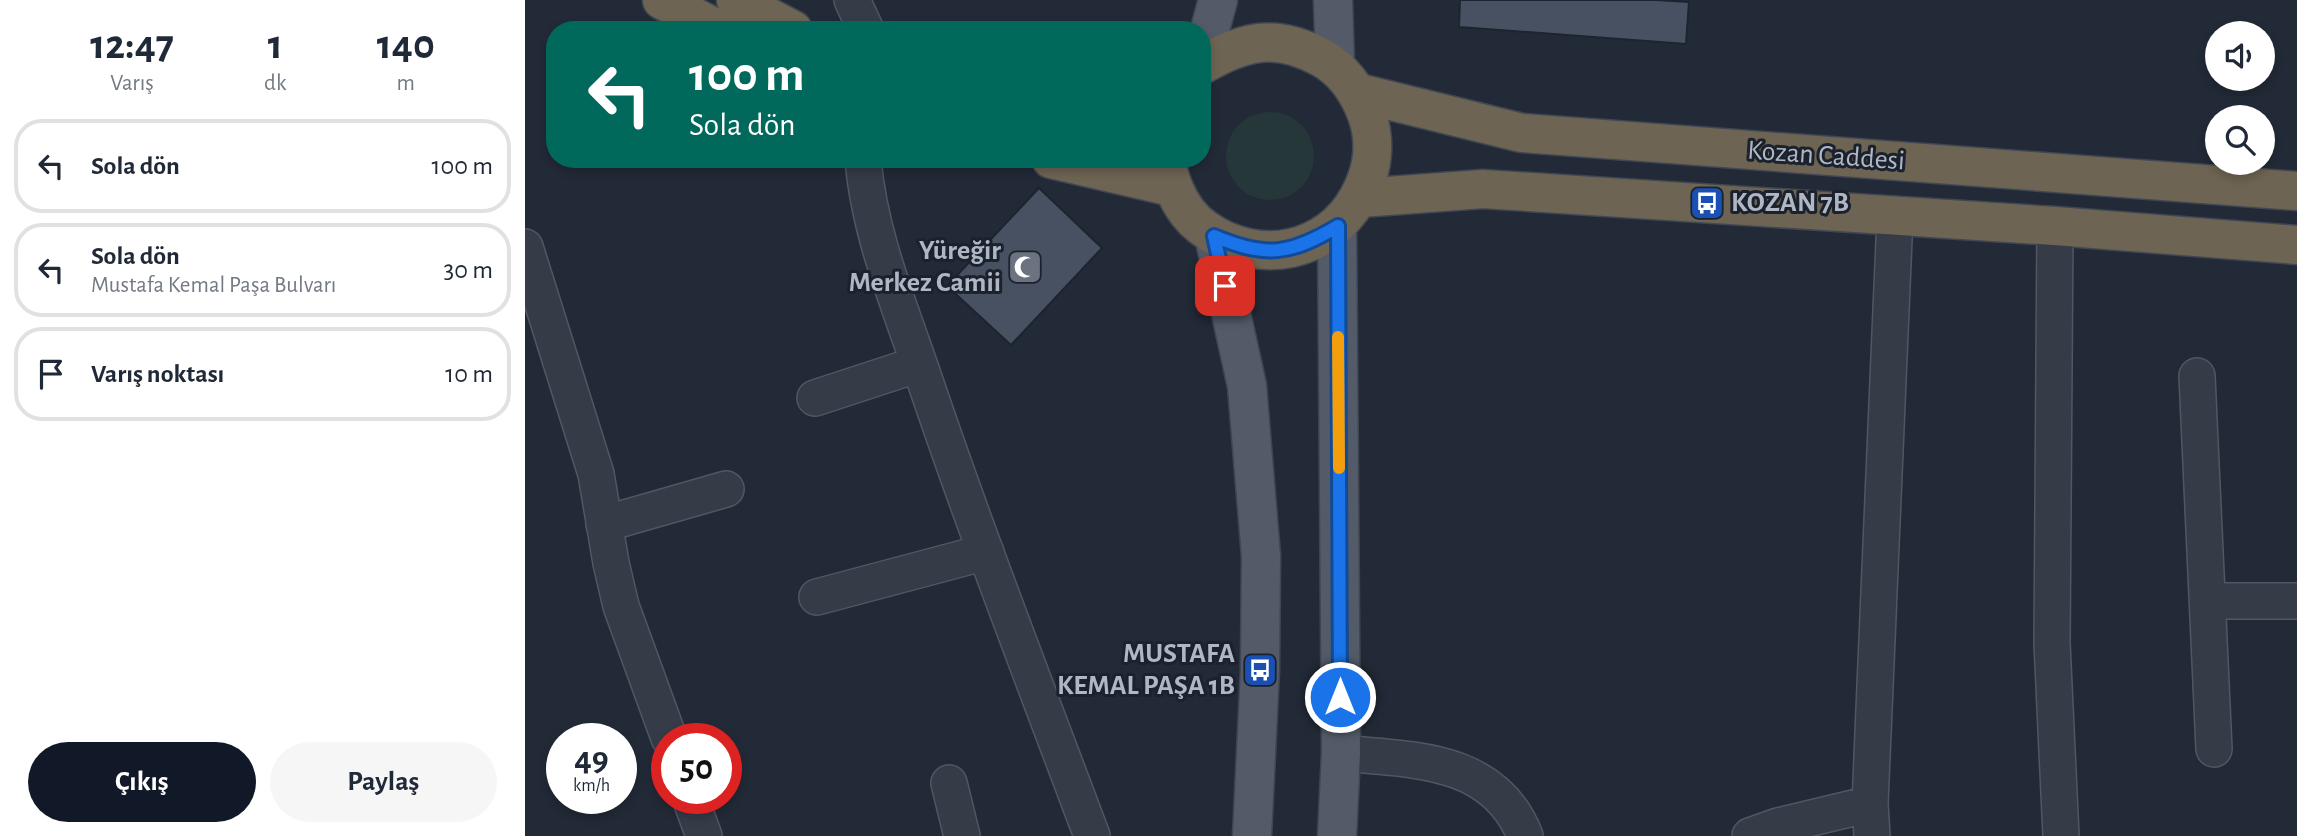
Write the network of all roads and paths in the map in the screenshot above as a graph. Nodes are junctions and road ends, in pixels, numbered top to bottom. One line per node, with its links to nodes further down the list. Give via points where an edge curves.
1 (662, 0): 6 (highway)
2 (736, 0): 7 (highway)
3 (852, 0): 8 (street)
4 (1218, 0): 9 (main road)
5 (1333, 0): 11 (main road)
6 (702, 21)
7 (776, 21)
8 (862, 21)
9 (1211, 26)
10 (1211, 60): 11 (highway, Kozan Caddesi, via 1232,48 1267,41 1303,47)
11 (1347, 79): 15 (highway, Kozan Caddesi, via 1522,133); 16 (highway, via 1371,127 1372,163)
12 (864, 168): 22 (street, via 877,238)
13 (1127, 168): 14 (highway)
14 (1169, 173): 19 (highway, via 1189,215)
15 (2297, 191)
16 (1349, 212): 17 (highway, Kozan Caddesi, via 1483,189); 19 (highway, via 1309,243 1278,251 1245,249); 33 (main road)
17 (1895, 216): 18 (highway, Kozan Caddesi); 36 (street)
18 (2055, 226): 20 (highway, Kozan Caddesi); 44 (street, via 2052,643)
19 (1214, 236): 40 (main road, via 1247,386 1261,556 1261,670)
20 (2297, 245)
21 (525, 247): 26 (street, via 596,474)
22 (919, 364): 24 (street); 27 (street)
23 (2197, 376): 30 (street)
24 (815, 398)
25 (726, 489): 26 (street)
26 (604, 524): 31 (street, via 621,606)
27 (986, 552): 28 (street); 39 (street)
28 (817, 597)
29 (2297, 600): 30 (street)
30 (2207, 601): 32 (street)
31 (664, 723)
32 (2214, 749)
33 (1341, 753): 41 (main road); 42 (street, via 1435,762 1459,770 1501,797 1517,815)
34 (949, 783): 38 (street)
35 (696, 814): 37 (street)
36 (1871, 820): 43 (street, via 1778,826)
37 (704, 836)
38 (962, 836)
39 (1092, 836)
40 (1252, 836)
41 (1337, 836)
42 (1525, 836)
43 (1750, 836)
44 (2061, 836)

